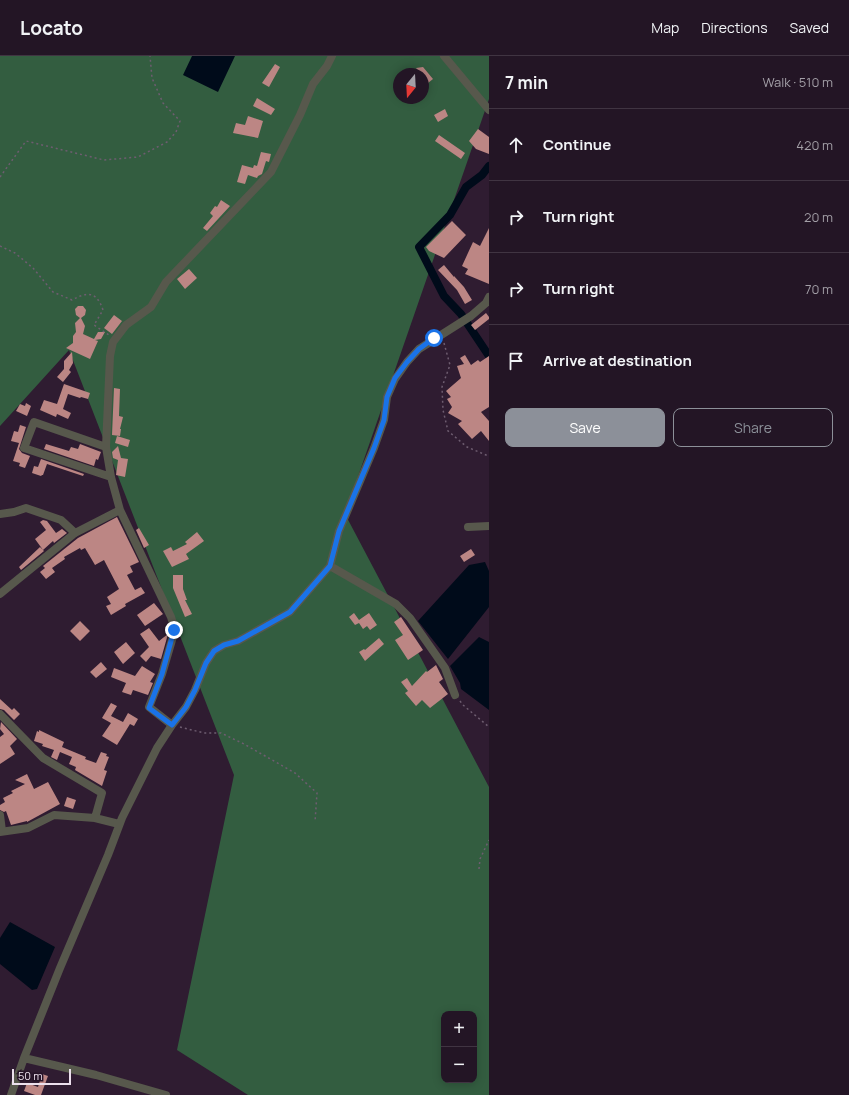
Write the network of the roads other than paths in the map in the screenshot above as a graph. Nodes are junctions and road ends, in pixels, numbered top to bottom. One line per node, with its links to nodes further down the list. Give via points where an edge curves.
1 (332, 56): 5 (street, via 313,84 271,172 166,282 150,307 126,325 115,340 110,356)
2 (444, 56): 3 (street)
3 (489, 110)
4 (489, 297): 12 (street, via 471,316 419,349 395,378 387,397 384,420 339,531)
5 (106, 447): 6 (street); 6 (street, via 34,422 24,448)
6 (111, 477): 7 (street)
7 (120, 510): 11 (street); 16 (street, via 171,618 174,630 162,674 149,708)
8 (0, 514): 11 (street, via 26,508 61,520)
9 (468, 526): 10 (street)
10 (489, 526)
11 (75, 533): 13 (street)
12 (330, 566): 14 (street, via 396,604 410,618 445,668); 16 (street, via 290,612 238,641 214,651 186,707)
13 (0, 594)
14 (455, 695)
15 (0, 714): 18 (street, via 43,758 102,793)
16 (172, 725): 19 (street, via 157,748)
17 (0, 816): 20 (street)
18 (95, 818): 19 (street); 20 (street, via 54,815 28,828)
19 (119, 824): 21 (street)
20 (1, 832)
21 (24, 1058): 22 (street); 23 (street)
22 (11, 1095)
23 (166, 1095)

